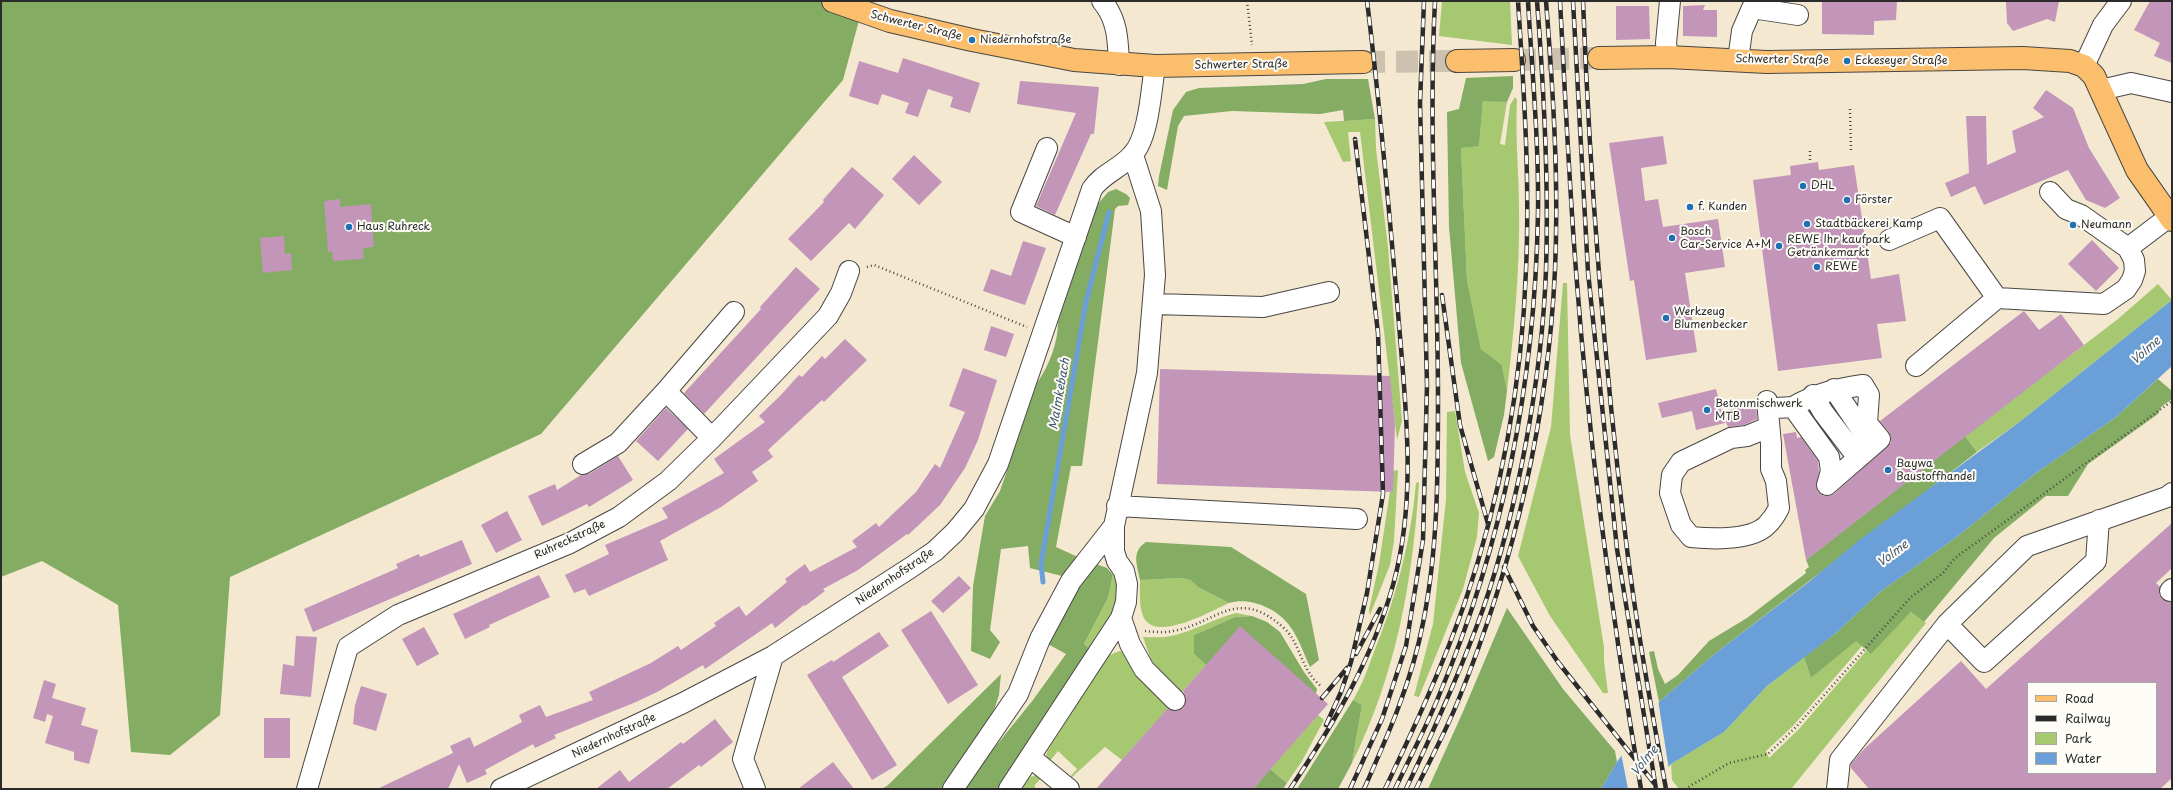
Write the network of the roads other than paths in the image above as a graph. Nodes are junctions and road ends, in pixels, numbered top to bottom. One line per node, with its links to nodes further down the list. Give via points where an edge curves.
1 (833, 1): 5 (main road, Schwerter Straße)
2 (1102, 1): 13 (street, via 1108,8 1118,32)
3 (1670, 1): 7 (street, via 1666,43)
4 (2121, 1): 15 (street, via 2103,25)
5 (863, 7): 13 (main road, Schwerter Straße, via 890,21 1029,52)
6 (1798, 15): 10 (street, via 1752,8 1742,31)
7 (1668, 57): 8 (main road, Schwerter Straße); 10 (main road, Schwerter Straße)
8 (1599, 58)
9 (1514, 60): 11 (main road)
10 (1738, 60): 15 (main road, Schwerter Straße, via 1767,62 2023,58 2070,62)
11 (1457, 61)
12 (1363, 62): 14 (main road, Schwerter Straße)
13 (1119, 64): 14 (main road, Schwerter Straße)
14 (1155, 66): 19 (street, Niedernhofstraße, via 1144,130)
15 (2084, 66): 16 (main road, via 2094,76)
16 (2101, 90): 17 (street, via 2131,83); 21 (main road, via 2137,170)
17 (2172, 92)
18 (1047, 148): 22 (street, via 1021,212)
19 (1133, 155): 22 (street, Niedernhofstraße, via 1097,182); 28 (street, via 1151,211 1155,275)
20 (2050, 192): 24 (street, via 2066,209 2081,215)
21 (2171, 218): 24 (street)
22 (1076, 237): 46 (street, Niedernhofstraße, via 998,464 974,509 955,532 929,555)
23 (1889, 240): 27 (street, via 1940,218)
24 (2128, 248): 27 (street, via 2134,260 2135,271 2132,280 2126,289 2104,304)
25 (849, 271): 36 (street, Ruhreckstraße, via 841,293 828,316)
26 (1329, 292): 28 (street, via 1263,307)
27 (1997, 298): 30 (street)
28 (1153, 304): 40 (street, via 1147,374)
29 (734, 312): 32 (street)
30 (1916, 366)
31 (1834, 389): 33 (street); 37 (street); 37 (street, via 1862,385 1869,395 1867,423 1880,439)
32 (666, 391): 36 (street); 38 (street, via 618,443)
33 (1813, 395): 34 (street); 37 (street, via 1823,412)
34 (1779, 406): 35 (street); 37 (street, via 1829,457 1831,471 1827,486)
35 (1769, 427): 35 (street, via 1747,436 1731,438 1681,462 1672,475 1670,493 1681,525 1691,537 1715,540 1745,534 1766,527 1780,508 1776,481 1771,470)
36 (712, 438): 49 (street, Ruhreckstraße, via 668,481 619,517 570,543 398,615 348,647)
37 (1866, 452)
38 (584, 464)
39 (2172, 493): 42 (street, via 2167,497)
40 (1117, 506): 41 (street); 43 (street)
41 (1357, 519)
42 (2099, 520): 45 (street, via 2027,546); 45 (street, via 2096,561 1984,662)
43 (1114, 526): 44 (street, via 1114,551 1127,584); 52 (street, via 1071,581 1040,639 1018,694)
44 (1122, 618): 47 (street, via 1130,644 1144,669); 48 (street)
45 (1947, 624): 55 (street, via 1840,760)
46 (773, 656): 50 (street, Niedernhofstraße, via 683,703); 51 (street, via 743,759)
47 (1175, 700)
48 (1030, 758): 53 (street); 54 (street)
49 (308, 789)
50 (501, 789)
51 (755, 789)
52 (953, 789)
53 (1009, 789)
54 (1069, 789)
55 (1837, 789)

